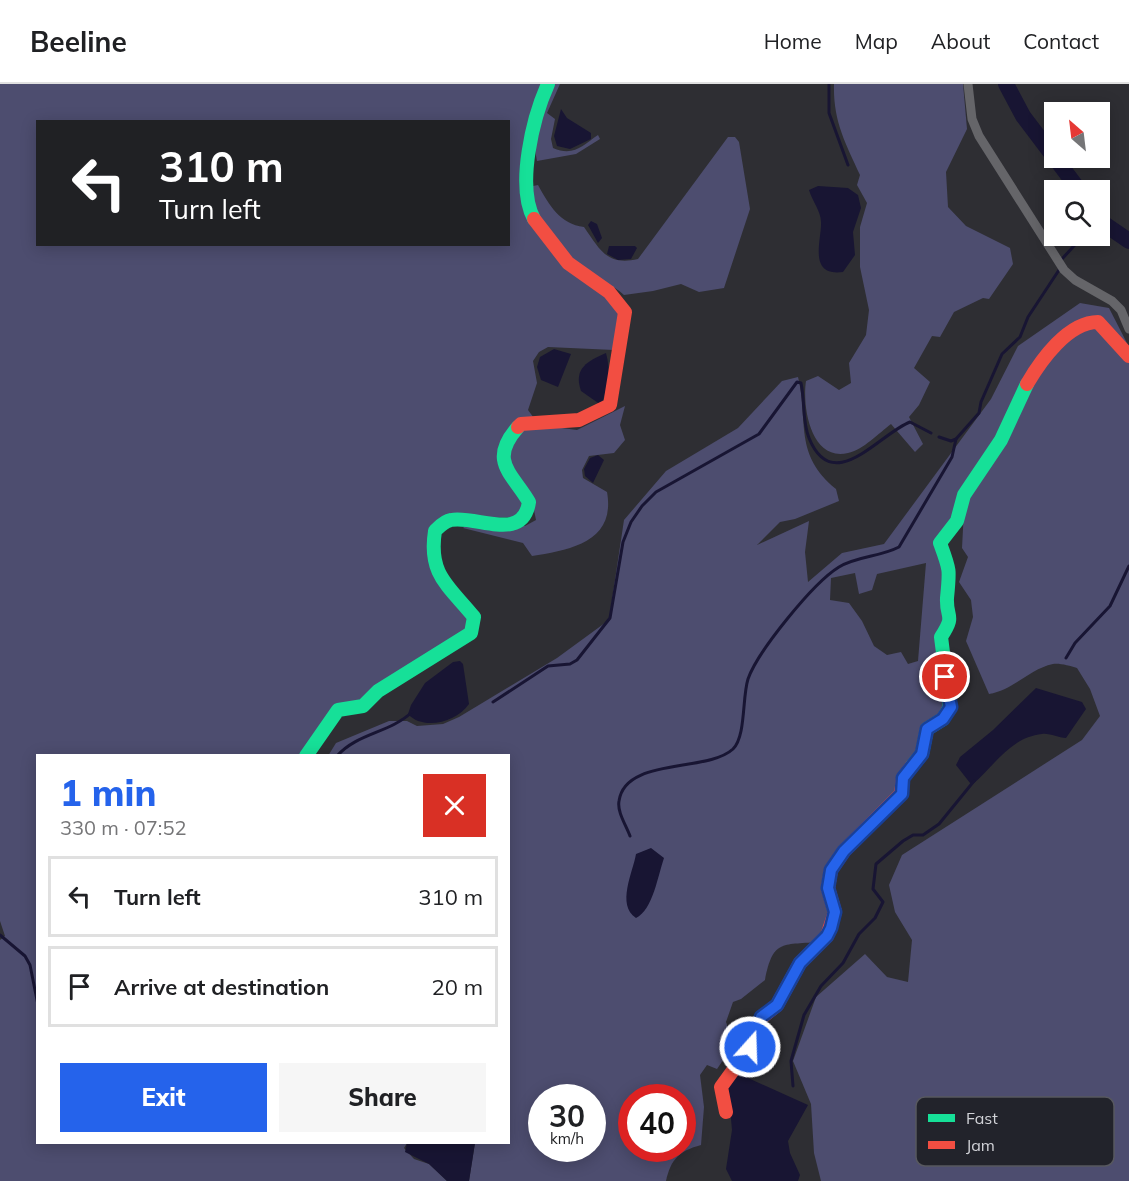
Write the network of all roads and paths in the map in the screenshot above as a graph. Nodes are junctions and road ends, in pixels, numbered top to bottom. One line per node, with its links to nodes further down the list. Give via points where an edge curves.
1 (548, 84): 5 (street, via 533,116 528,142 529,208 572,267 609,290 625,312 610,405 600,414 580,421 517,427 506,445 503,463 506,473 529,502 527,515 508,525 452,520 435,531 430,550 438,576 474,617 471,633 378,691 363,706 338,710)
2 (968, 84): 3 (street, via 972,119 979,136 1054,257 1075,280 1112,301 1121,310)
3 (1129, 329)
4 (1129, 356): 6 (street, via 1098,322 1078,327 1042,358 1031,373 1001,440 964,495 957,521 940,543 951,567 947,601 950,623 940,637 951,707 943,719 927,729 922,754 903,778 902,794 844,851 831,870 828,888 835,912 831,928 800,963 777,1005 761,1017 750,1047 724,1080)
5 (308, 754)
6 (726, 1112)

